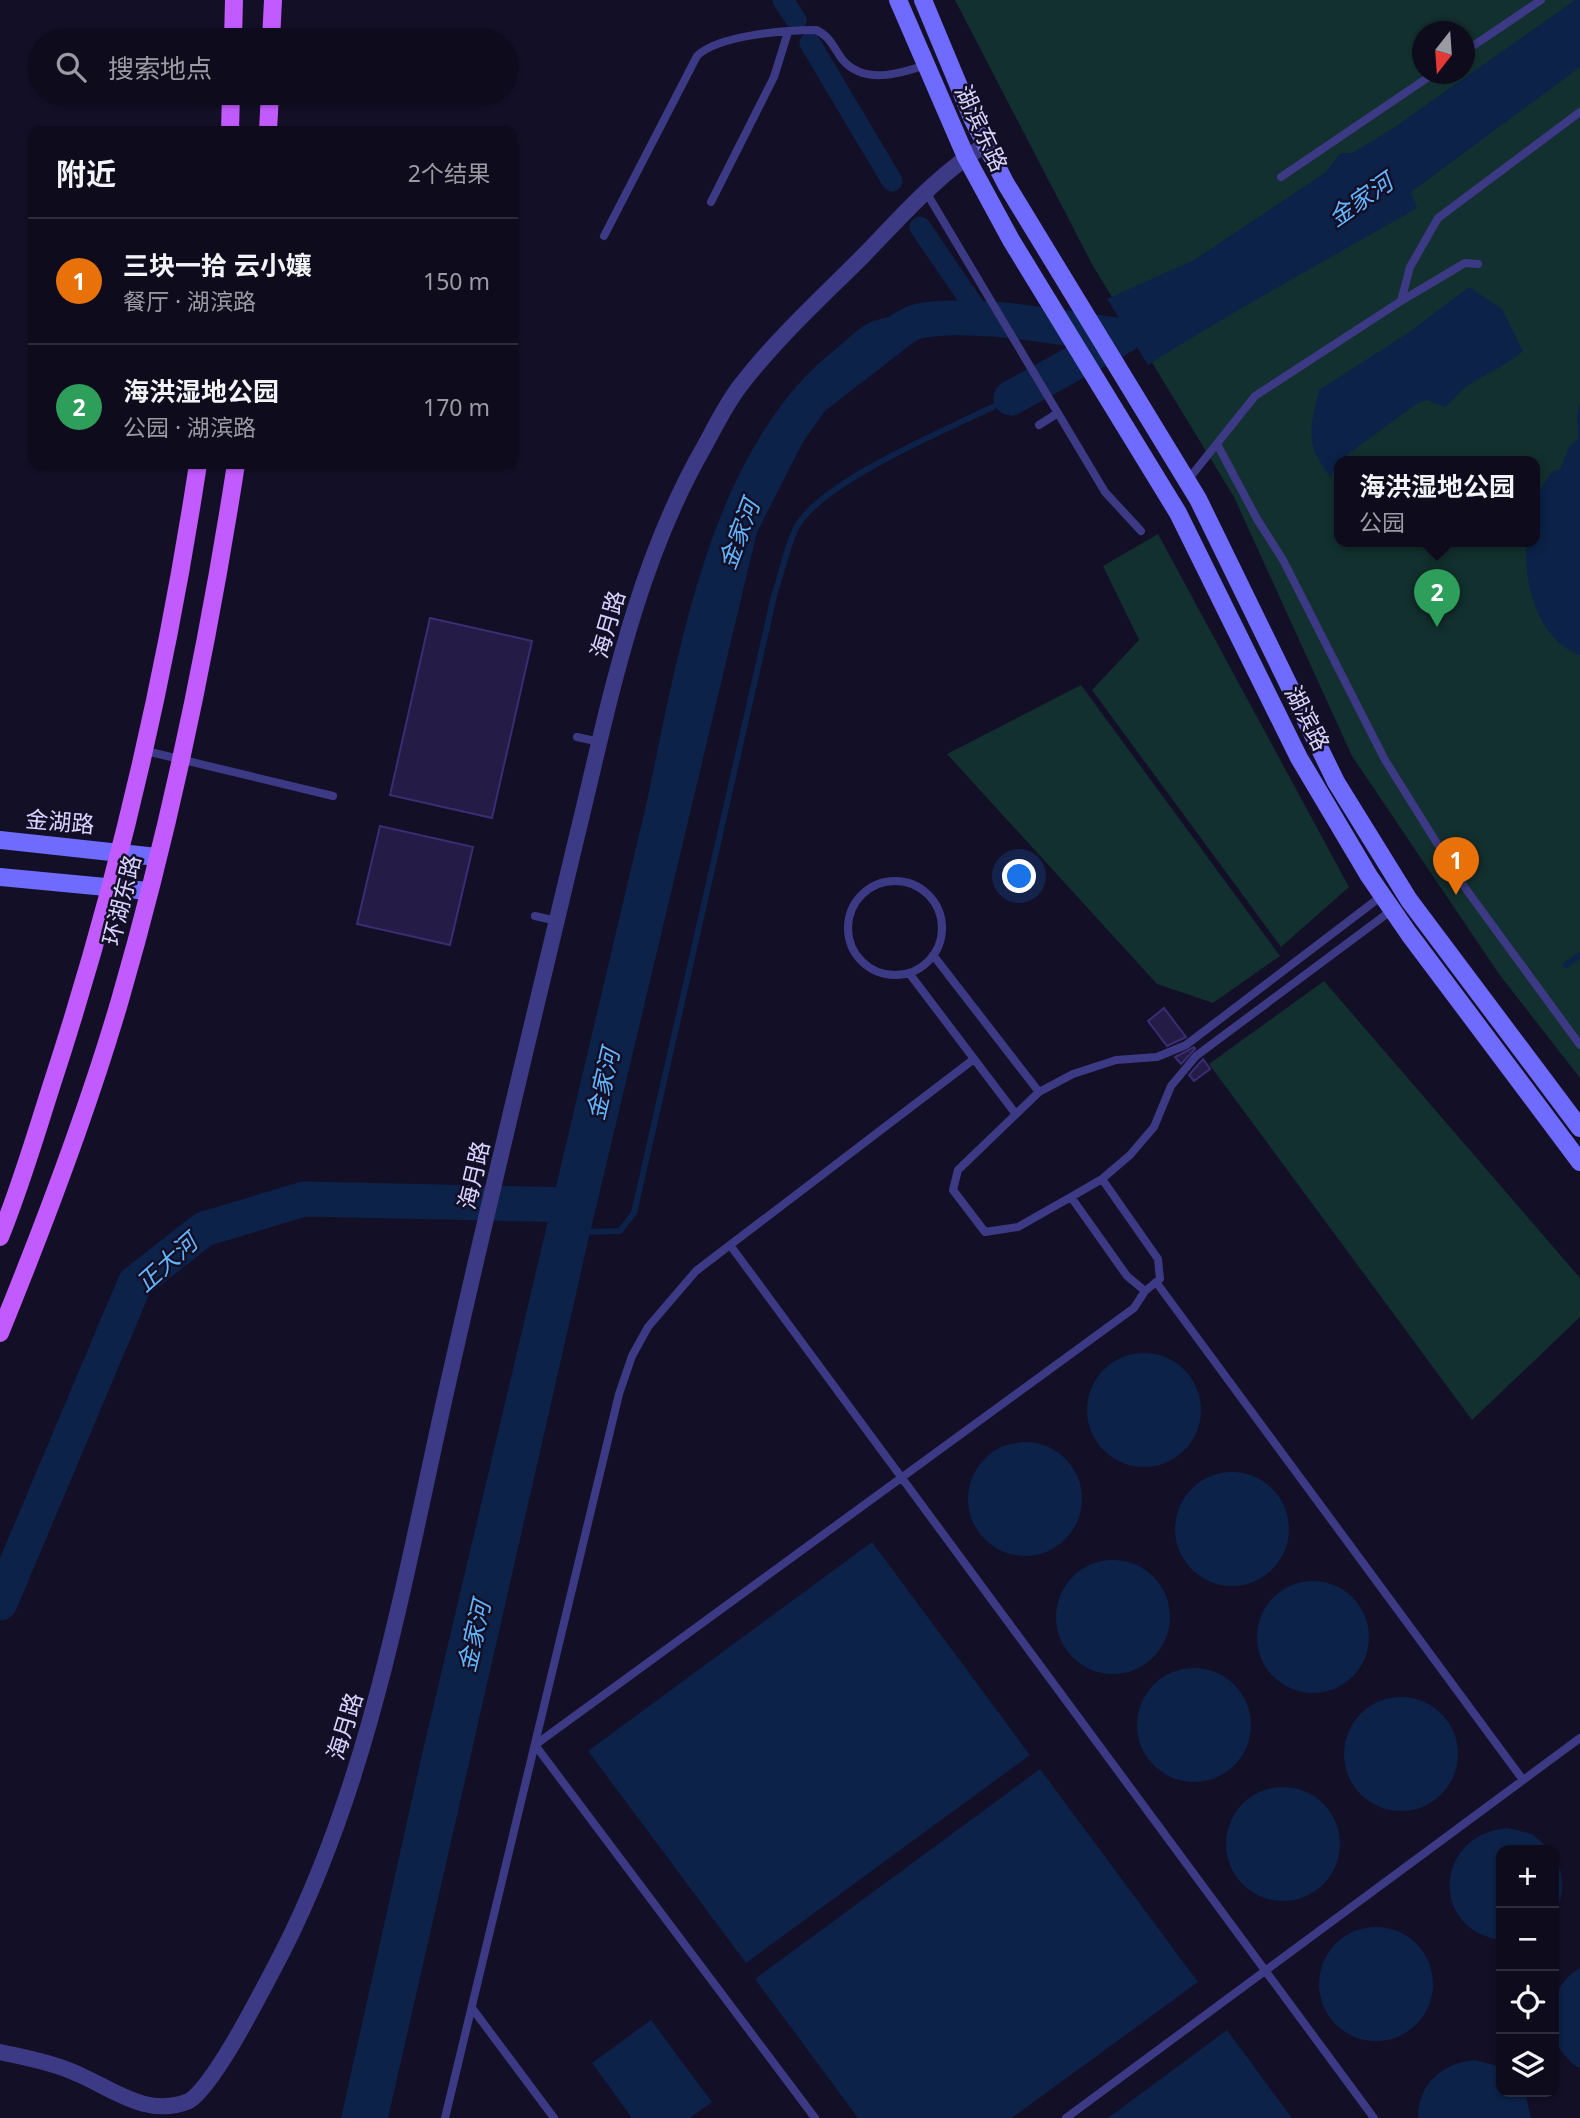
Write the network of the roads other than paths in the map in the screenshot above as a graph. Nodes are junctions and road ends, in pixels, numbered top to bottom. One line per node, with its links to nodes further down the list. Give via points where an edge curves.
1 (234, 0): 6 (main road)
2 (273, 0): 7 (main road)
3 (898, 0): 10 (main road, 湖滨东路)
4 (923, 0): 17 (main road, 湖滨东路)
5 (1541, 0): 9 (lane)
6 (233, 28)
7 (272, 28)
8 (788, 32): 10 (lane, via 824,33 850,67 871,75); 21 (lane, via 774,77); 22 (lane, via 711,46 697,56)
9 (1475, 45)
10 (926, 65): 18 (main road, 湖滨东路)
11 (1418, 84): 19 (lane)
12 (231, 105): 15 (main road)
13 (269, 105): 16 (main road)
14 (1580, 112): 26 (lane, via 1438,218 1410,267)
15 (230, 126)
16 (268, 126)
17 (985, 145): 18 (street, 海月路); 23 (main road, 湖滨东路)
18 (966, 157): 20 (street, 海月路); 25 (main road, 湖滨东路)
19 (1281, 177)
20 (926, 192): 27 (lane); 35 (street, 海月路, via 740,386 716,426 680,489 655,546 626,633)
21 (712, 202)
22 (604, 236)
23 (1052, 262): 32 (main road, 湖滨路)
24 (1478, 264): 26 (lane, via 1465,263)
25 (1031, 271): 45 (main road, 湖滨路, via 1178,513 1299,758)
26 (1401, 301): 29 (lane, via 1255,396)
27 (1057, 411): 28 (lane); 33 (lane, via 1105,492)
28 (1039, 425)
29 (1217, 444): 32 (lane); 50 (lane, via 1283,560 1385,760 1463,885)
30 (197, 469): 36 (main road, 环湖东路, via 177,603)
31 (235, 469): 37 (main road, 环湖东路, via 215,604)
32 (1187, 481): 54 (main road, 湖滨路, via 1336,782 1409,900)
33 (1141, 531)
34 (578, 737): 35 (lane)
35 (600, 742): 47 (street, 海月路)
36 (146, 751): 37 (lane); 40 (main road, 环湖东路)
37 (182, 760): 38 (lane); 41 (main road, 环湖东路)
38 (333, 796)
39 (0, 840): 40 (main road, 金湖路)
40 (119, 852): 41 (main road, 金湖路); 43 (main road, 环湖东路)
41 (157, 856): 44 (main road, 环湖东路)
42 (0, 877): 43 (main road)
43 (110, 888): 44 (main road); 58 (main road, 环湖东路, via 80,999)
44 (148, 891): 62 (main road, 环湖东路, via 111,1026 43,1228)
45 (1388, 903): 52 (lane, via 1186,1045 1157,1057 1116,1060 1073,1074); 55 (main road, 湖滨路); 56 (lane, via 1196,1056 1171,1086 1154,1127 1130,1156)
46 (535, 916): 47 (lane)
47 (557, 921): 69 (street, 海月路, via 381,1682 329,1844 301,1914 254,2008 191,2101 148,2109 53,2064)
48 (933, 955): 49 (lane); 49 (lane, via 941,941 942,925 930,896 902,881 872,886 851,909 852,946 865,965 879,972); 52 (lane)
49 (909, 973): 51 (lane)
50 (1580, 1045)
51 (974, 1059): 53 (lane); 59 (lane)
52 (1040, 1092): 53 (lane)
53 (1015, 1114): 57 (lane, via 958,1170 953,1190 985,1232 1018,1227)
54 (1580, 1128)
55 (1580, 1162)
56 (1102, 1179): 57 (lane); 60 (lane, via 1158,1259 1160,1279)
57 (1071, 1197): 61 (lane)
58 (0, 1237)
59 (730, 1245): 63 (lane); 65 (lane, via 670,1299 632,1356)
60 (1156, 1282): 61 (lane); 66 (lane)
61 (1144, 1291): 63 (lane, via 1134,1308)
62 (0, 1333)
63 (901, 1478): 65 (lane); 67 (lane)
64 (1580, 1738): 66 (lane)
65 (535, 1745): 68 (lane); 72 (lane)
66 (1523, 1780): 67 (lane)
67 (1265, 1971): 73 (lane); 74 (lane)
68 (472, 2008): 70 (lane); 71 (lane)
69 (0, 2052)
70 (445, 2118)
71 (554, 2118)
72 (815, 2118)
73 (1066, 2118)
74 (1374, 2118)

